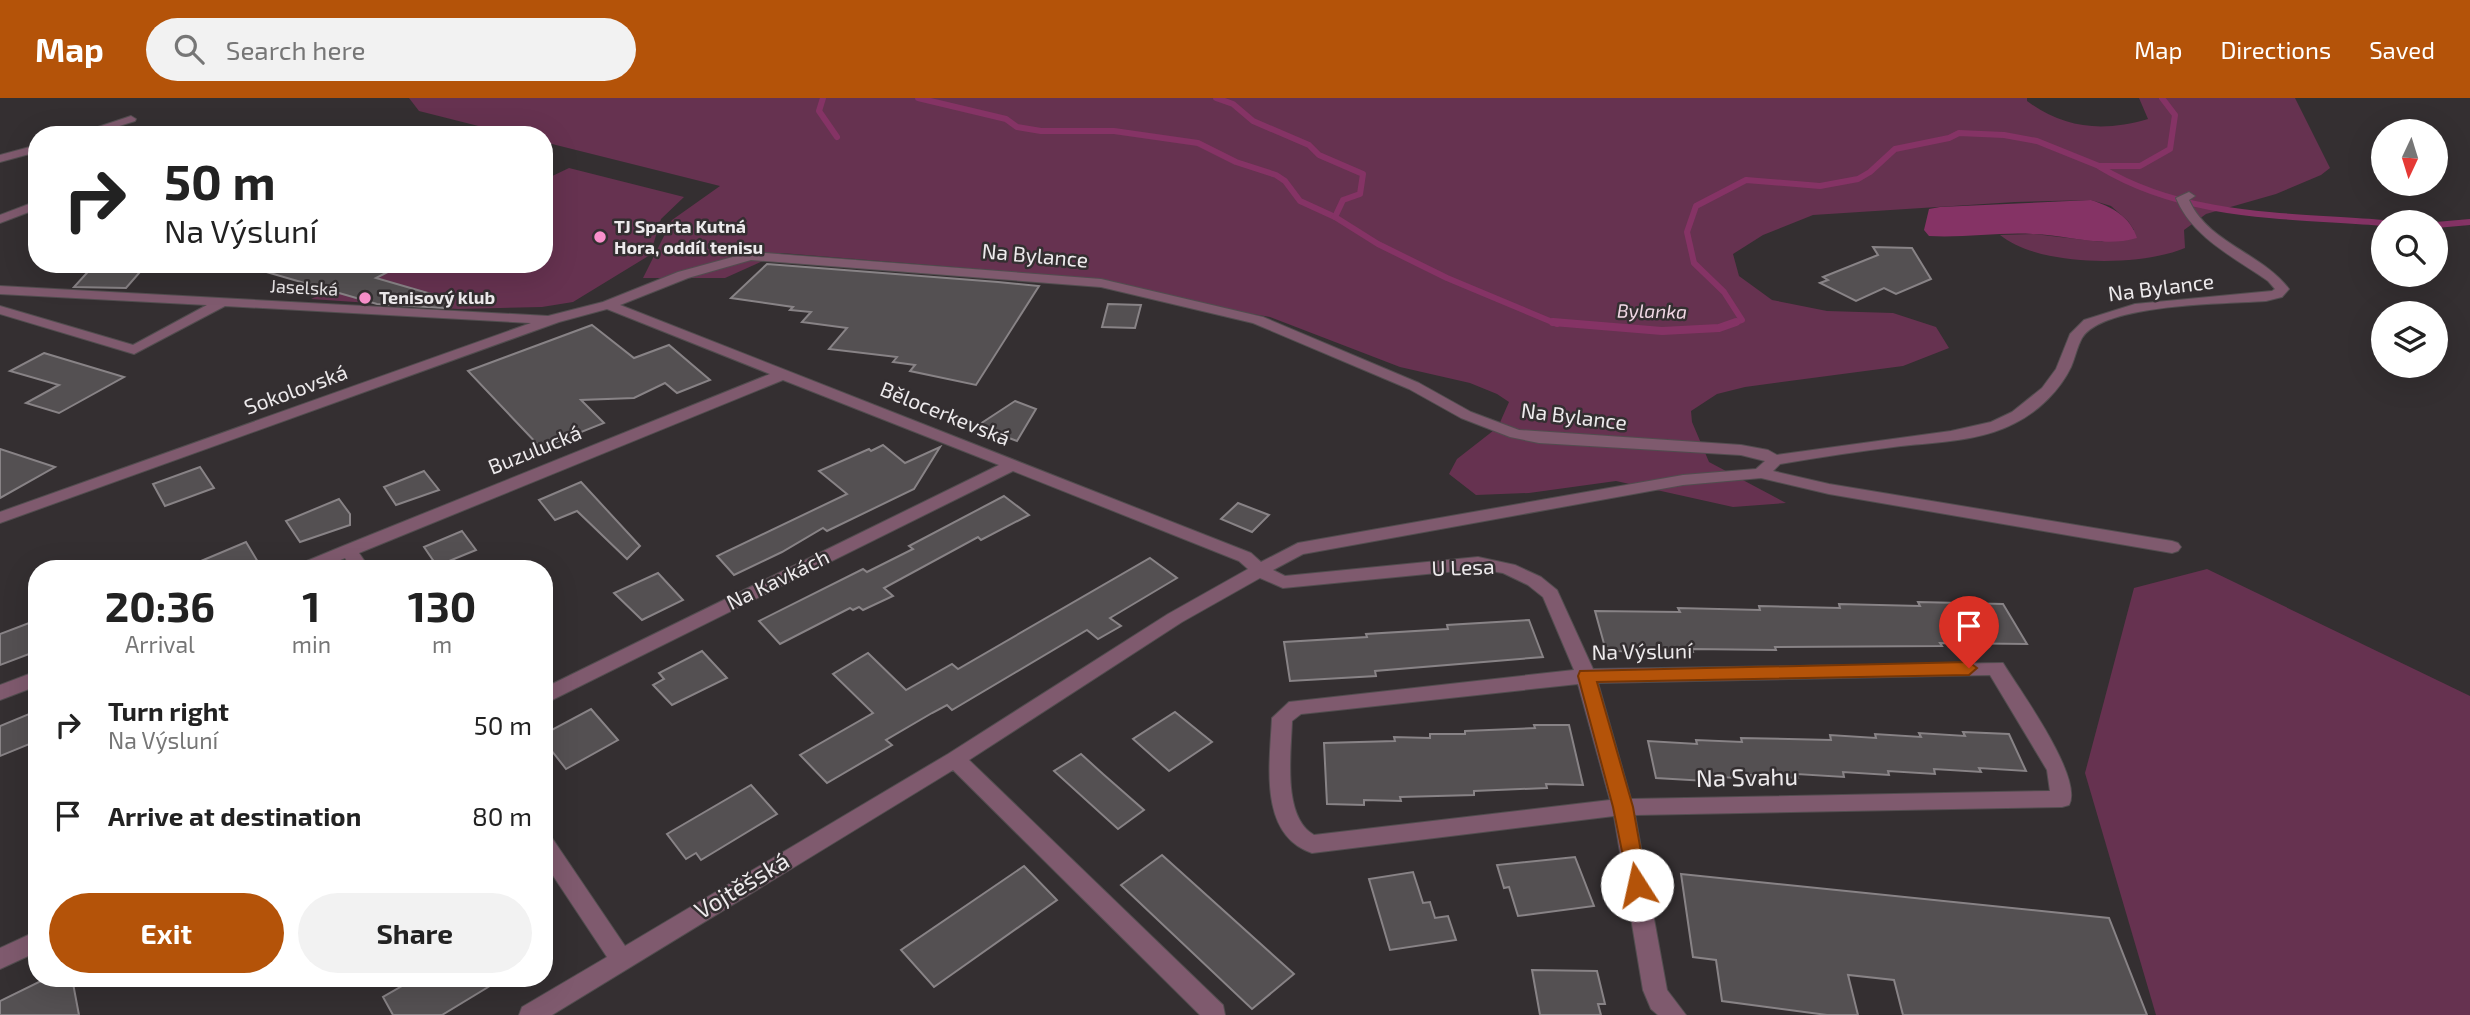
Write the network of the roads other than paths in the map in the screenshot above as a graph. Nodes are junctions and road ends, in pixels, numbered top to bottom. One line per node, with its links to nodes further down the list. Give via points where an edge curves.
1 (108, 126): 2 (street, via 131,119)
2 (127, 126)
3 (28, 151): 4 (street)
4 (0, 159)
5 (2185, 200): 14 (street, Na Bylance, via 2197,223 2282,289 2266,297 2145,307 2099,317 2077,333 2050,387 2003,422 1939,437)
6 (28, 208): 7 (street)
7 (0, 219)
8 (0, 290): 9 (street, Jaselská)
9 (221, 303): 11 (street, via 134,350); 12 (street, Jaselská)
10 (608, 305): 12 (street, Sokolovská); 13 (street, Bělocerkevská); 14 (street, Na Bylance, via 683,275 751,256 1064,280 1135,290 1258,320 1516,434 1741,450)
11 (0, 310)
12 (554, 319): 17 (street, Sokolovská)
13 (784, 374): 15 (street, Bělocerkevská); 19 (street, Buzulucká)
14 (1775, 460): 16 (street)
15 (1012, 465): 22 (street, Bělocerkevská, via 1245,557); 27 (street, Na Kavkách)
16 (1761, 473): 18 (street, Vojtěšská, via 1829,489); 22 (street, Vojtěšská, via 1682,480 1298,548)
17 (0, 519)
18 (2172, 547)
19 (349, 550): 20 (street, Buzulucká); 21 (street)
20 (325, 560)
21 (356, 560)
22 (1262, 572): 24 (street, U Lesa, via 1283,582 1478,563 1506,566 1551,594); 28 (street, Vojtěšská, via 1175,618)
23 (1996, 668): 24 (street, Na Výsluní); 29 (street, Na Svahu, via 2057,769 2062,799)
24 (1586, 676): 29 (street, U Lesa); 30 (street, Na Výsluní, via 1296,707 1282,718 1284,817)
25 (28, 682): 26 (street)
26 (0, 693)
27 (553, 693)
28 (955, 759): 34 (street, Vojtěšská); 35 (street)
29 (1623, 807): 30 (street, Na Svahu, via 1312,845); 37 (street, U Lesa, via 1655,990)
30 (1291, 830)
31 (553, 857): 34 (street)
32 (28, 945): 33 (street)
33 (0, 959)
34 (621, 959): 36 (street, Vojtěšská)
35 (1214, 1013)
36 (531, 1015)
37 (1674, 1015)

